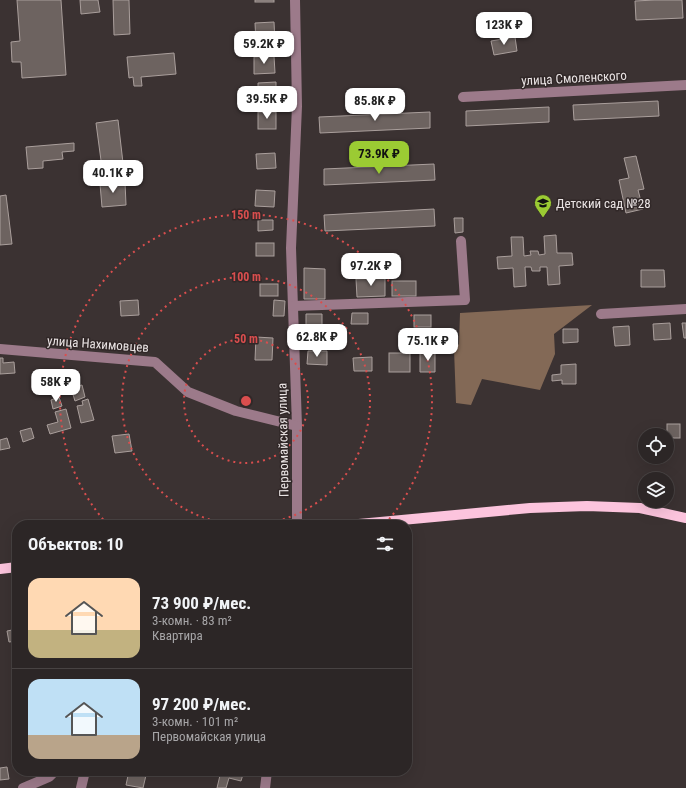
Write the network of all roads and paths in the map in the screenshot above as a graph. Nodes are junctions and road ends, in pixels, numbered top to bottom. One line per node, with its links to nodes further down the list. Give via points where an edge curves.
1 (295, 0): 5 (street, Первомайская улица, via 297,106 292,202)
2 (686, 85): 3 (street, улица Смоленского)
3 (463, 98)
4 (461, 241): 5 (street, via 465,300)
5 (293, 306): 9 (street, Первомайская улица)
6 (686, 309): 7 (street)
7 (601, 314)
8 (0, 349): 9 (street, улица Нахимовцев, via 155,362 188,392 236,411)
9 (298, 426): 11 (street, Первомайская улица)
10 (686, 518): 12 (main road, via 640,508 580,507 530,508)
11 (297, 520)
12 (402, 520)
13 (12, 568): 14 (main road)
14 (0, 569)
15 (51, 776): 18 (street)
16 (84, 776): 19 (street)
17 (266, 776): 20 (street)
18 (23, 788)
19 (81, 788)
20 (265, 788)

